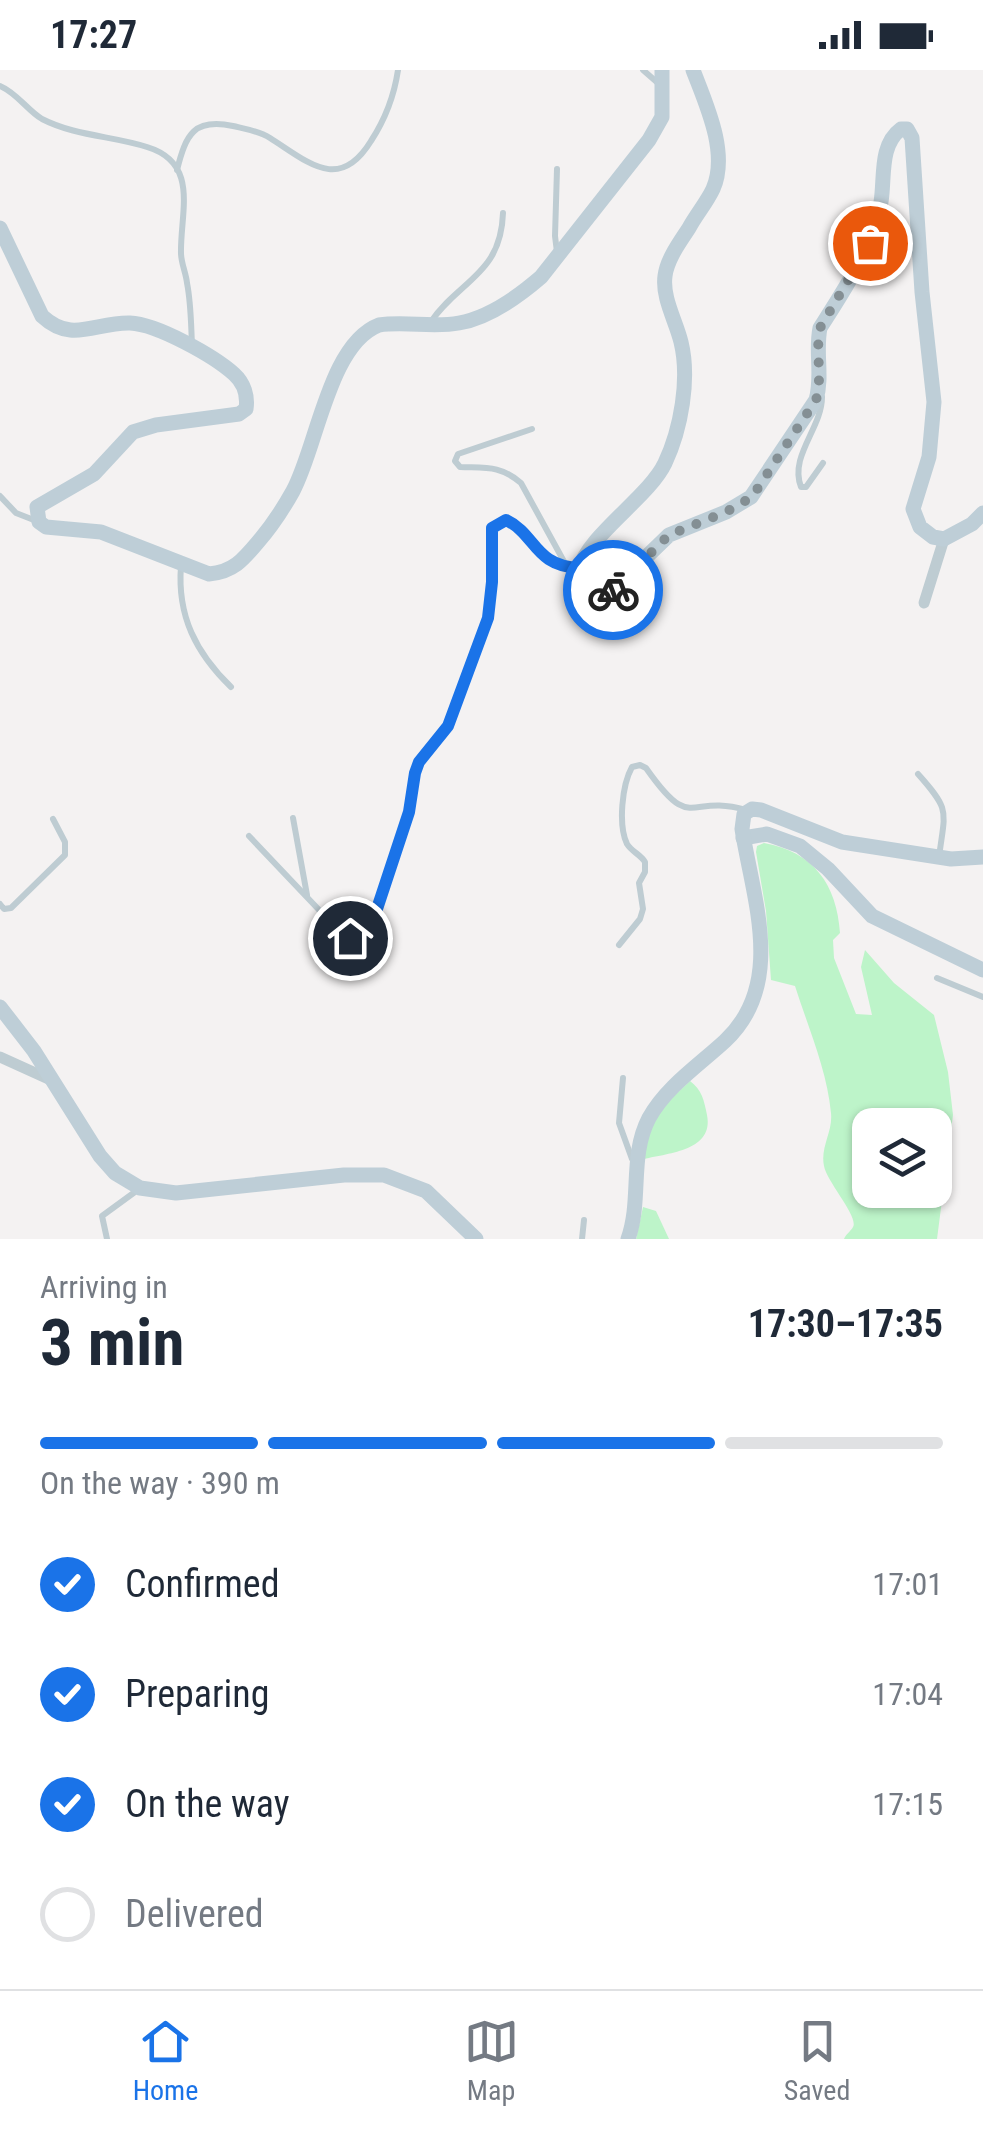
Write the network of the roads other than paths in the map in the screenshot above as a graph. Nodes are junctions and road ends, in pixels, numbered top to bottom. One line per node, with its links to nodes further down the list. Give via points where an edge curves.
1 (398, 70): 8 (lane, via 386,117 350,166 325,169 265,135 212,122 182,148)
2 (643, 70): 6 (lane)
3 (662, 70): 6 (main road)
4 (693, 70): 22 (main road, via 717,142 718,168 666,270 683,356 674,442 663,468)
5 (0, 86): 8 (lane, via 41,118 148,147)
6 (664, 88): 11 (main road, via 662,117 649,140)
7 (557, 169): 11 (lane)
8 (176, 171): 13 (lane, via 186,196 181,252)
9 (503, 213): 12 (lane, via 491,261)
10 (0, 228): 13 (main road, via 53,326 75,331 130,323)
11 (558, 257): 12 (main road, via 524,292 478,317)
12 (429, 324): 21 (main road, via 380,325 354,343 294,490 241,563 209,574)
13 (192, 348): 19 (main road, via 236,375 246,390 246,409 134,432 94,474 37,508)
14 (820, 386): 16 (lane, via 822,409 801,456 799,485 806,487); 20 (main road, via 820,328 870,243 887,147 895,132 906,129 912,138 934,402 929,457 913,510 920,526); 22 (main road, via 752,497 669,535 601,596 584,589)
15 (532, 429): 22 (lane, via 458,454 454,462 494,466 521,483)
16 (824, 463)
17 (0, 496): 19 (lane, via 16,513)
18 (983, 513): 20 (main road)
19 (39, 522): 21 (main road, via 101,532)
20 (944, 539): 23 (street)
21 (182, 564): 24 (lane, via 183,616 209,666)
22 (573, 568): 33 (lane, via 540,554 506,520 492,528 488,618 448,726 419,762 367,934 358,939 340,932)
23 (924, 604)
24 (232, 688)
25 (918, 774): 31 (lane, via 943,804)
26 (748, 810): 30 (main road); 31 (main road, via 842,842); 35 (lane, via 682,808 646,768 632,767 623,827 631,850 645,862 638,882 643,910)
27 (293, 818): 33 (lane)
28 (53, 819): 34 (lane, via 65,855 11,908)
29 (250, 836): 33 (lane)
30 (743, 838): 36 (main road, via 767,834 800,846 872,916); 43 (main road, via 761,931 754,995 732,1034 655,1108 642,1134)
31 (940, 857): 32 (main road)
32 (983, 857)
33 (307, 897)
34 (0, 904)
35 (619, 945)
36 (983, 970)
37 (938, 978): 38 (lane)
38 (983, 997)
39 (0, 1007): 42 (main road)
40 (0, 1057): 42 (street)
41 (623, 1078): 43 (lane, via 619,1122)
42 (53, 1081): 44 (main road, via 100,1156)
43 (637, 1171): 49 (main road)
44 (140, 1188): 46 (lane, via 102,1216); 47 (main road, via 176,1193 384,1175 426,1191)
45 (584, 1220): 48 (lane)
46 (108, 1239)
47 (476, 1239)
48 (582, 1239)
49 (628, 1239)

